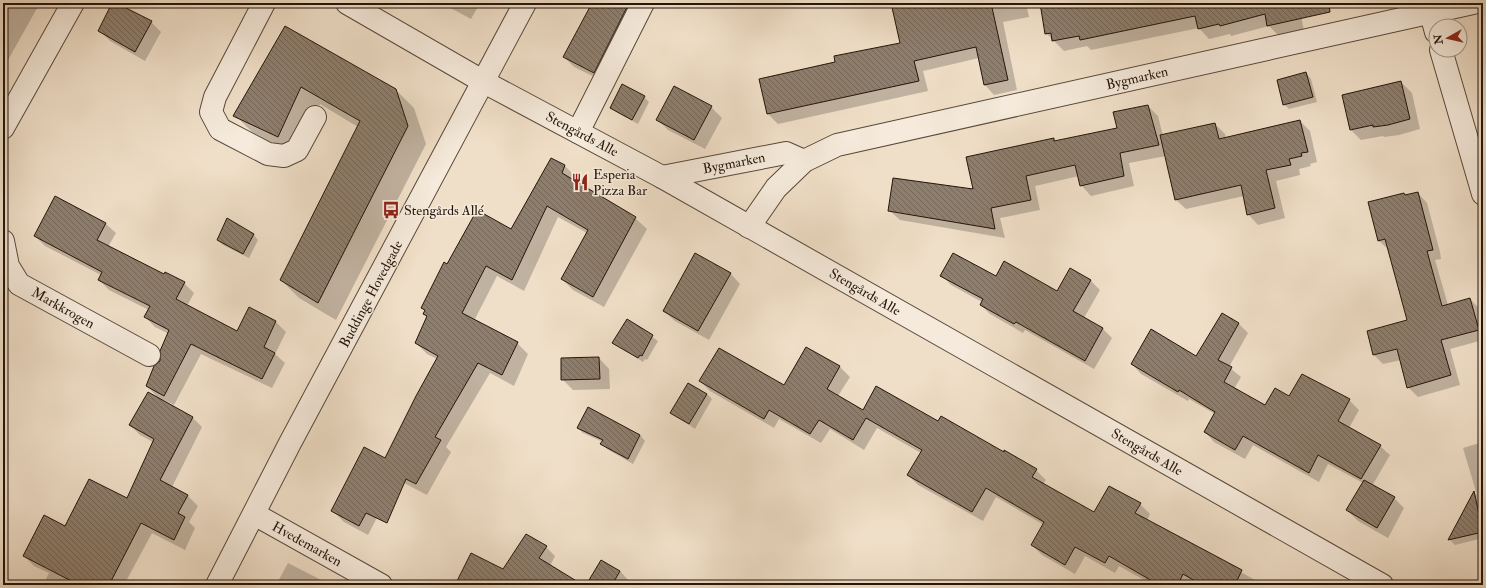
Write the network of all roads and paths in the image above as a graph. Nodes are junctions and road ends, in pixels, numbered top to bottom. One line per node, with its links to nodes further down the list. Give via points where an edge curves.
1 (73, 3): 11 (street)
2 (264, 3): 10 (street, via 215,97 211,112 220,128 268,154 284,156 297,150)
3 (347, 3): 9 (street, Stengårds Alle)
4 (525, 3): 9 (street, Buddinge Hovedgade)
5 (643, 3): 12 (street)
6 (1473, 3): 7 (street, Bygmarken)
7 (1431, 16): 13 (street, Bygmarken, via 837,145)
8 (1443, 58): 15 (street)
9 (484, 82): 12 (street, Stengårds Alle); 19 (street, Buddinge Hovedgade)
10 (315, 117)
11 (3, 128)
12 (578, 132): 14 (street, Stengårds Alle)
13 (804, 161): 14 (street, Bygmarken, via 786,153); 16 (street, Bygmarken, via 776,188)
14 (662, 177): 16 (street, Stengårds Alle)
15 (1483, 194)
16 (750, 227): 22 (street, Stengårds Alle)
17 (3, 241): 18 (street, Markkrogen, via 8,266 19,284)
18 (149, 355)
19 (254, 514): 20 (street, Buddinge Hovedgade); 21 (street, Hvedemarken)
20 (217, 585)
21 (381, 585)
22 (1382, 585)

